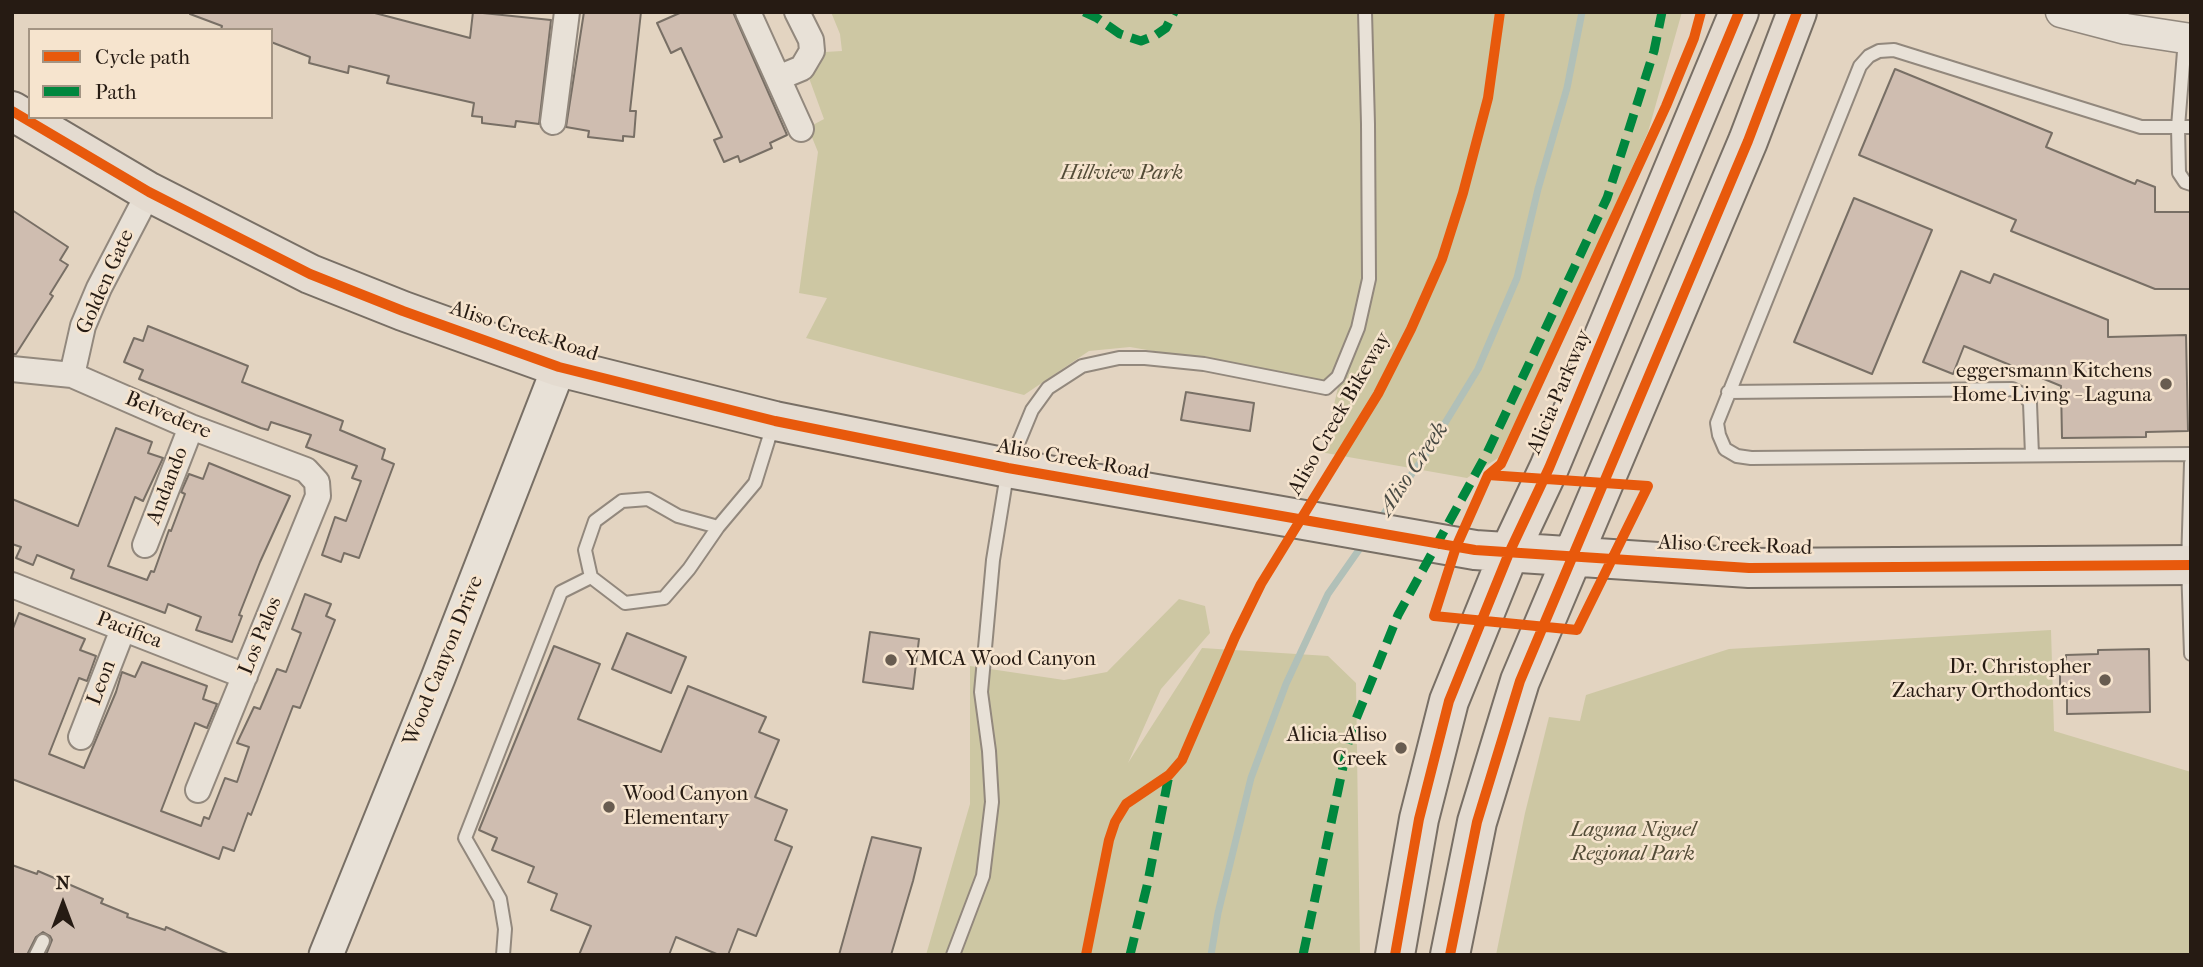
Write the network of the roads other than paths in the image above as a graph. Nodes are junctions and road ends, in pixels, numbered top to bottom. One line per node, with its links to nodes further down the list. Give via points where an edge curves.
1 (566, 12): 11 (street)
2 (748, 12): 9 (street)
3 (797, 12): 9 (street, via 811,40 810,58 802,68)
4 (1364, 12): 25 (lane, via 1369,279 1358,328 1338,377 1326,388 1204,364 1145,358 1082,366 1048,388 1032,410)
5 (1739, 12): 29 (main road, Alicia Parkway, via 1549,468)
6 (1797, 12): 30 (main road, via 1748,141)
7 (2061, 12): 8 (street, via 2126,29)
8 (2188, 38): 12 (lane)
9 (778, 78): 13 (street)
10 (12, 111): 15 (main road, Aliso Creek Road)
11 (553, 122)
12 (2185, 127): 14 (lane, via 2179,173); 19 (lane, via 2141,127 1894,50 1869,56 1860,66)
13 (801, 129)
14 (2191, 184)
15 (149, 192): 16 (main road, Aliso Creek Road, via 310,274); 18 (street, Golden Gate, via 83,326)
16 (559, 367): 20 (main road, Aliso Creek Road); 41 (main road, Wood Canyon Drive)
17 (12, 369): 18 (street, Belvedere)
18 (72, 375): 21 (street, Belvedere)
19 (1728, 391): 23 (lane, via 2012,389 2030,403); 23 (lane, via 1717,423 1718,435 1725,449 1737,456)
20 (775, 421): 25 (main road, Aliso Creek Road); 27 (lane, via 755,482)
21 (191, 427): 26 (street, Belvedere, via 306,470); 28 (street, Andando)
22 (2191, 454): 23 (lane)
23 (2032, 455)
24 (2191, 463): 31 (lane)
25 (1008, 468): 29 (main road, Aliso Creek Road); 43 (lane, via 993,560 981,692 992,802 983,876)
26 (317, 482): 36 (street, Los Palos, via 318,496)
27 (718, 527): 32 (lane, via 664,598 625,603); 32 (lane, via 678,516 648,499 622,501 595,521 585,550)
28 (145, 545)
29 (1492, 552): 30 (main road, Aliso Creek Road); 44 (main road, Alicia Parkway, via 1419,819)
30 (1571, 557): 31 (main road, Aliso Creek Road, via 1749,569); 45 (main road, via 1520,681 1481,809)
31 (2190, 565): 35 (lane)
32 (591, 577): 42 (lane, via 561,592 464,838 500,899)
33 (12, 585): 34 (street, Pacifica)
34 (123, 629): 36 (street, Pacifica); 37 (street, Leon)
35 (2191, 654)
36 (245, 676): 38 (street, Los Palos)
37 (81, 737)
38 (198, 790)
39 (43, 941): 40 (lane)
40 (36, 955)
41 (326, 955)
42 (503, 955)
43 (953, 955)
44 (1395, 955)
45 (1450, 955)

